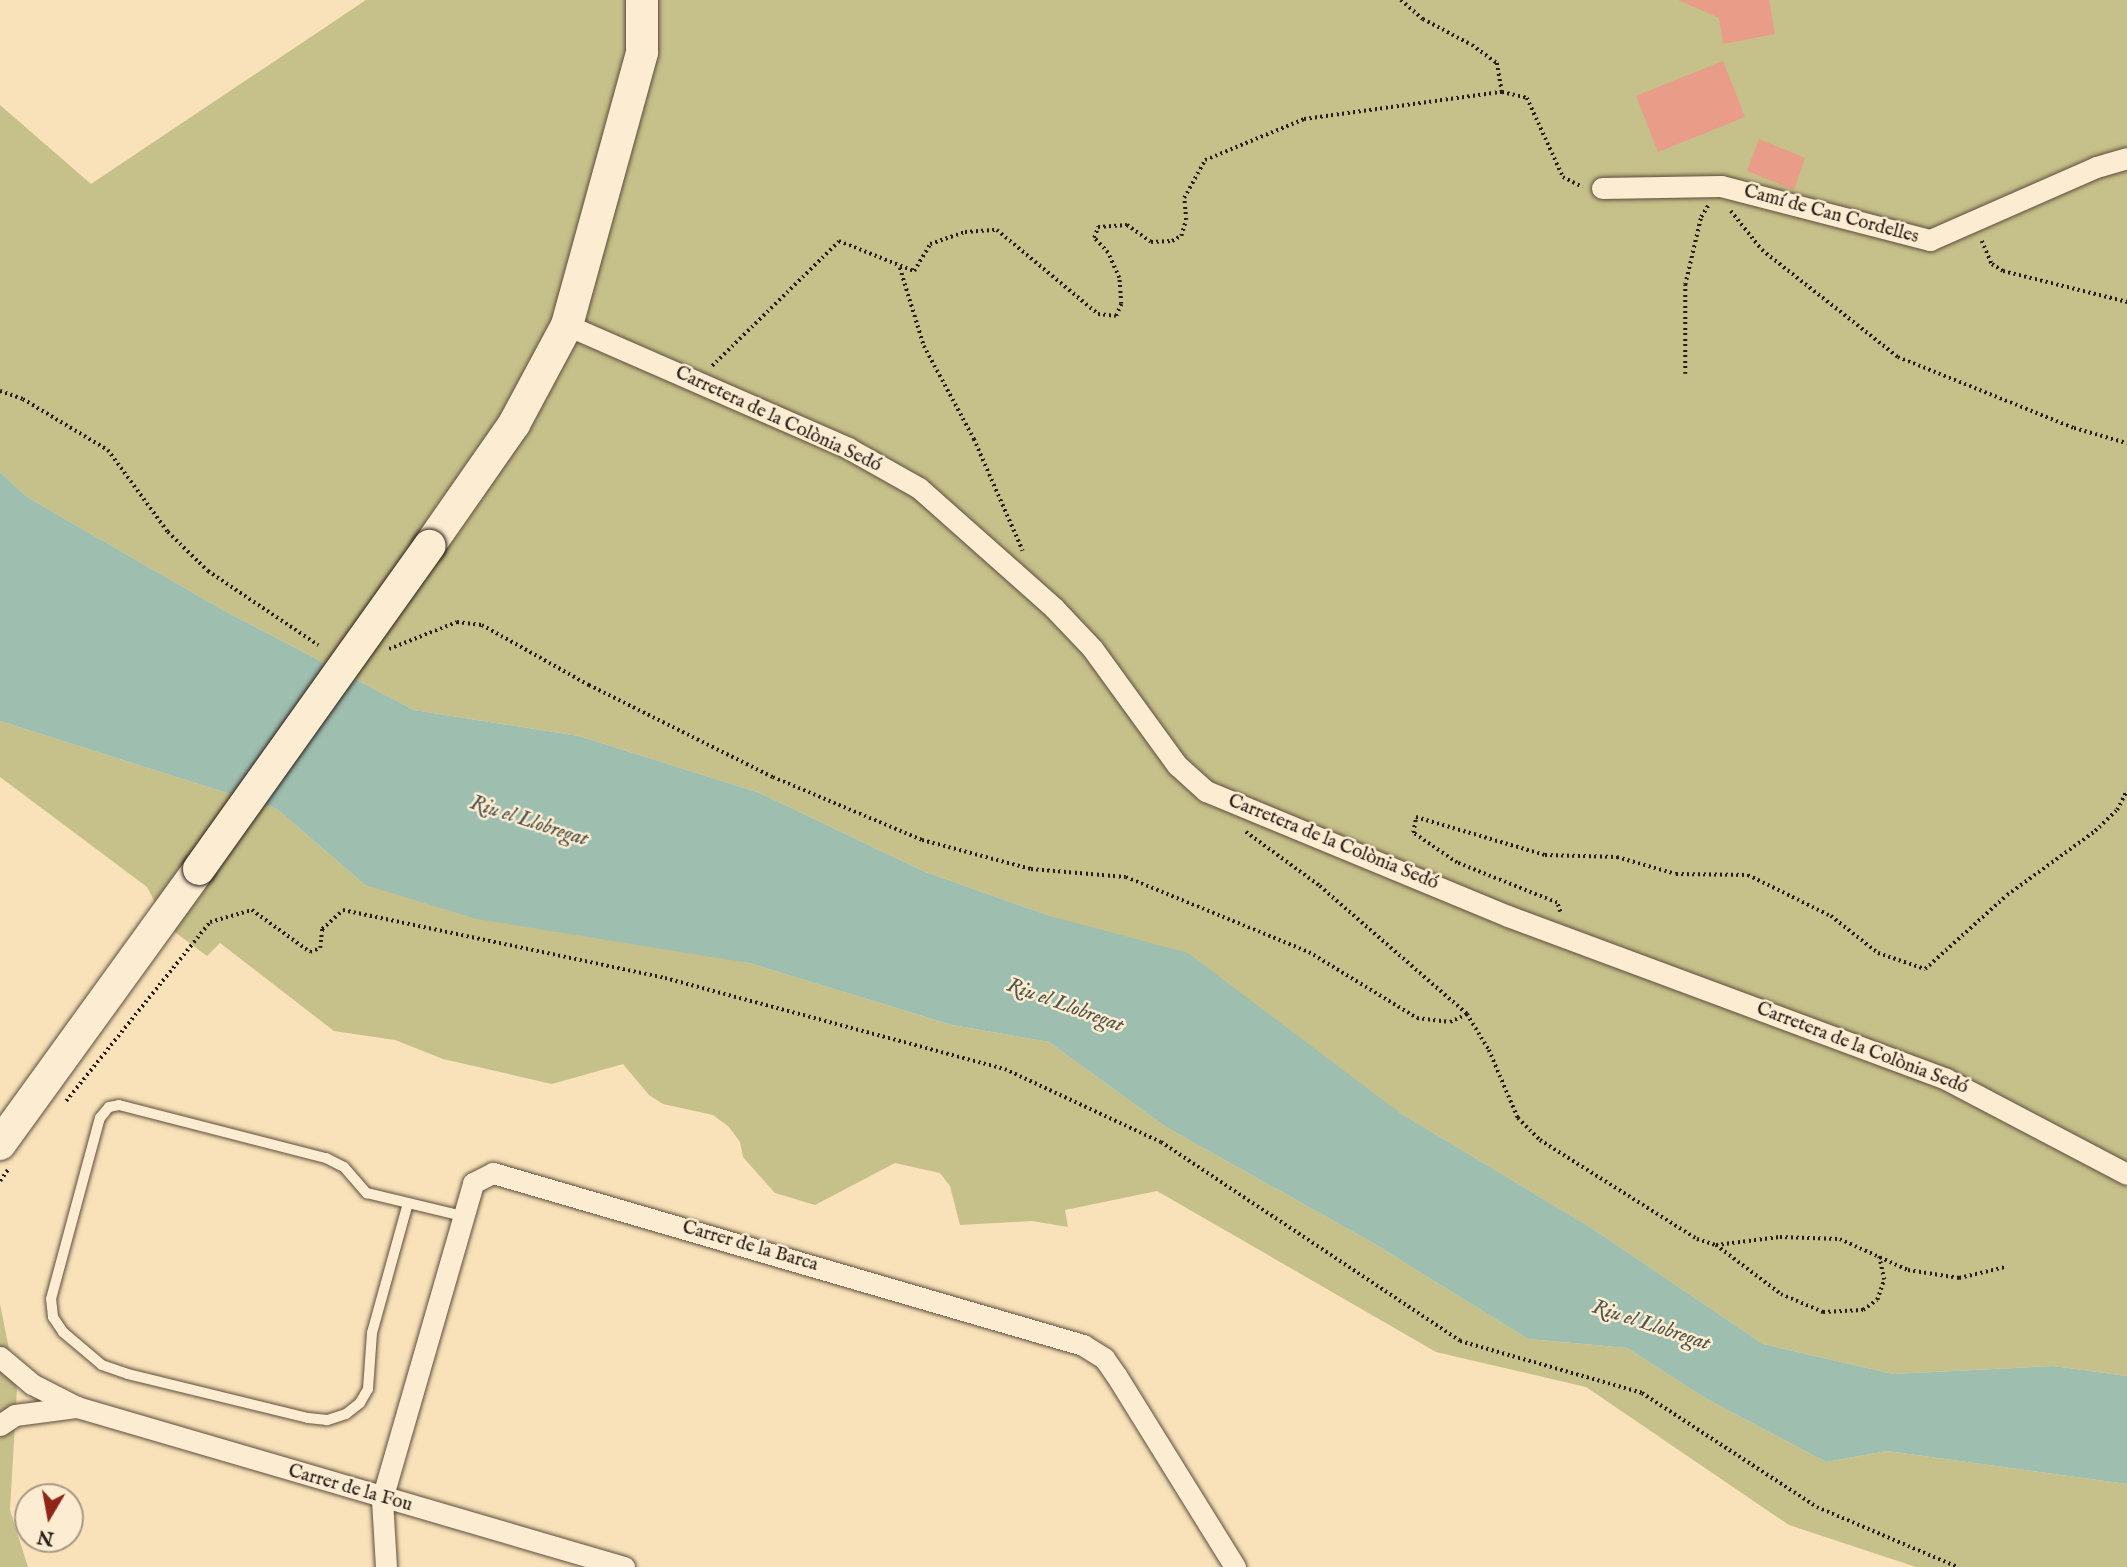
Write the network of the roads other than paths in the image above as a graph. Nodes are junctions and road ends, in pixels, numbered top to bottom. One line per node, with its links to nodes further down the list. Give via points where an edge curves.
1 (642, 0): 4 (main road, via 642,52)
2 (2127, 158): 3 (street, Camí de Can Cordelles, via 2096,167 1930,240 1721,186)
3 (1602, 188)
4 (567, 325): 5 (main road, bridge, via 514,424 199,869); 6 (street, Carretera de la Colònia Sedó, via 848,448 919,488 1054,608 1092,648 1177,765 1206,791 1566,938 1946,1079)
5 (8, 1152)
6 (2127, 1174)
7 (408, 1203): 7 (lane, via 368,1193 344,1167 326,1157 119,1105 108,1107 100,1118 51,1299 53,1317 63,1332 102,1365 128,1374 308,1418 327,1420 346,1414 360,1404 368,1389 372,1334); 8 (lane)
8 (463, 1216): 12 (street, Carrer de la Barca); 15 (street, Carrer de la Barca, via 473,1183 493,1173 1083,1345 1104,1358 1116,1375)
9 (0, 1357): 10 (street, Carrer de la Fou, via 32,1384)
10 (77, 1407): 11 (street, Carrer de la Fou, via 15,1415); 12 (street, Carrer de la Fou)
11 (0, 1425)
12 (382, 1499): 13 (street, Carrer de la Barca); 14 (street, Carrer de la Fou)
13 (386, 1567)
14 (624, 1567)
15 (1235, 1567)

